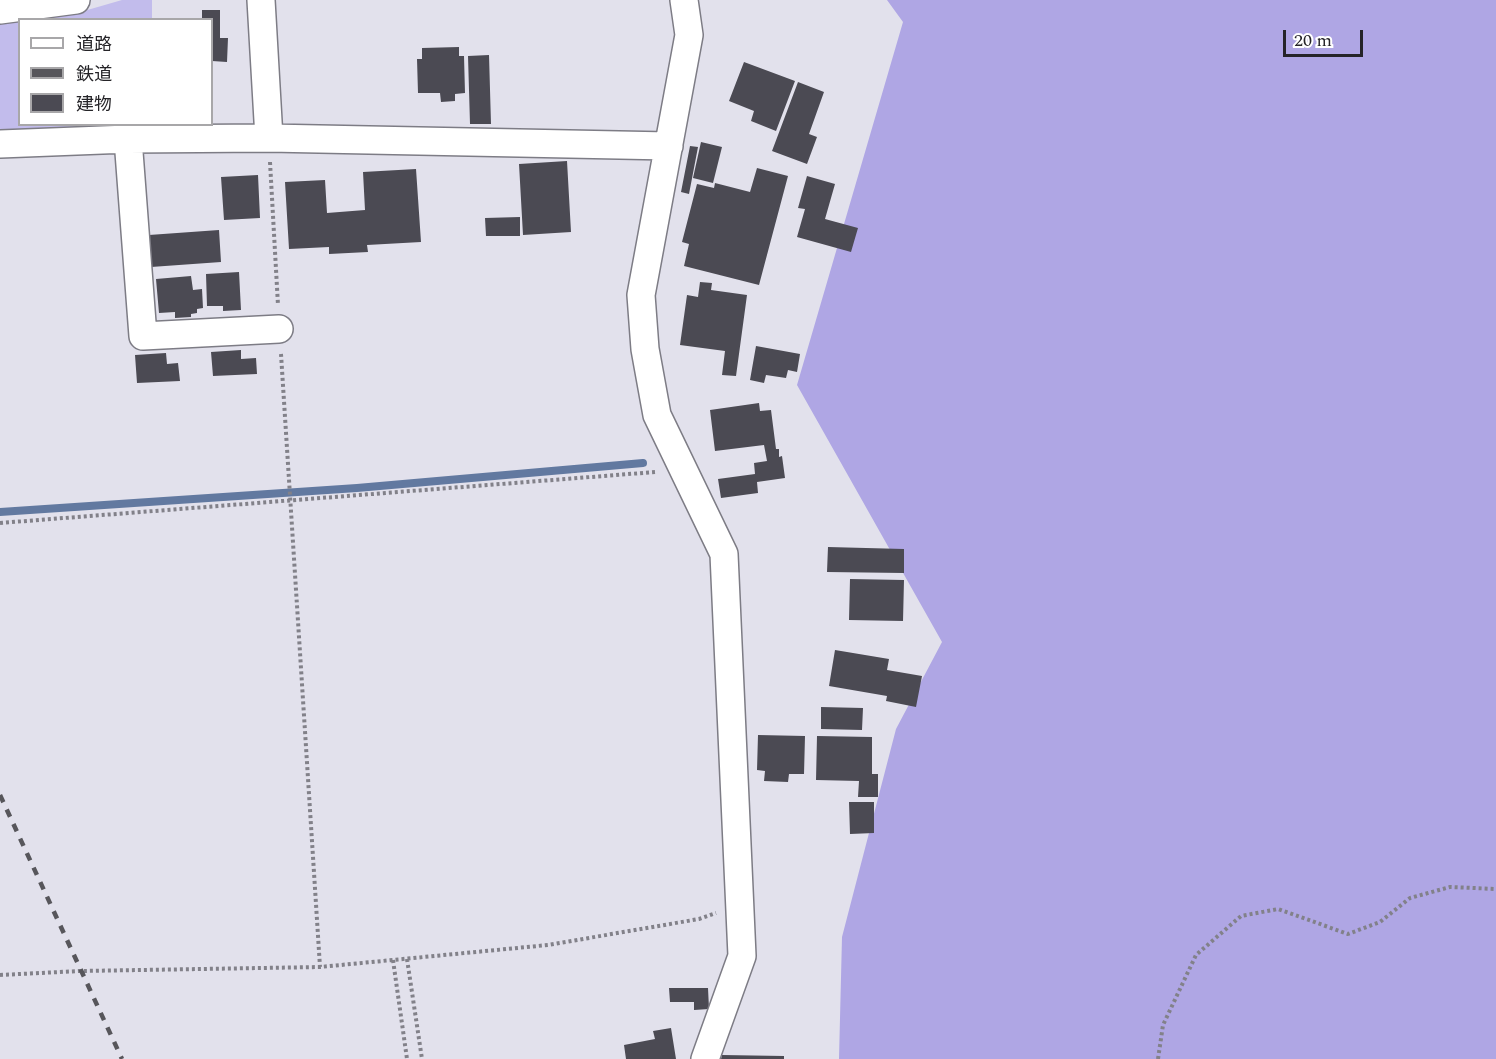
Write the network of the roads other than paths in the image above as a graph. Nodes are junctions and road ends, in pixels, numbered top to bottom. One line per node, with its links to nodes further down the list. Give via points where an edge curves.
1 (76, 0): 4 (street)
2 (261, 0): 5 (street)
3 (684, 0): 8 (street, via 689,35)
4 (0, 10)
5 (269, 138): 6 (street); 8 (street)
6 (128, 139): 7 (street); 9 (street, via 144,336)
7 (0, 144)
8 (669, 146): 10 (street, via 641,295 645,349 657,415 724,554 742,904 742,956)
9 (279, 329)
10 (705, 1059)

